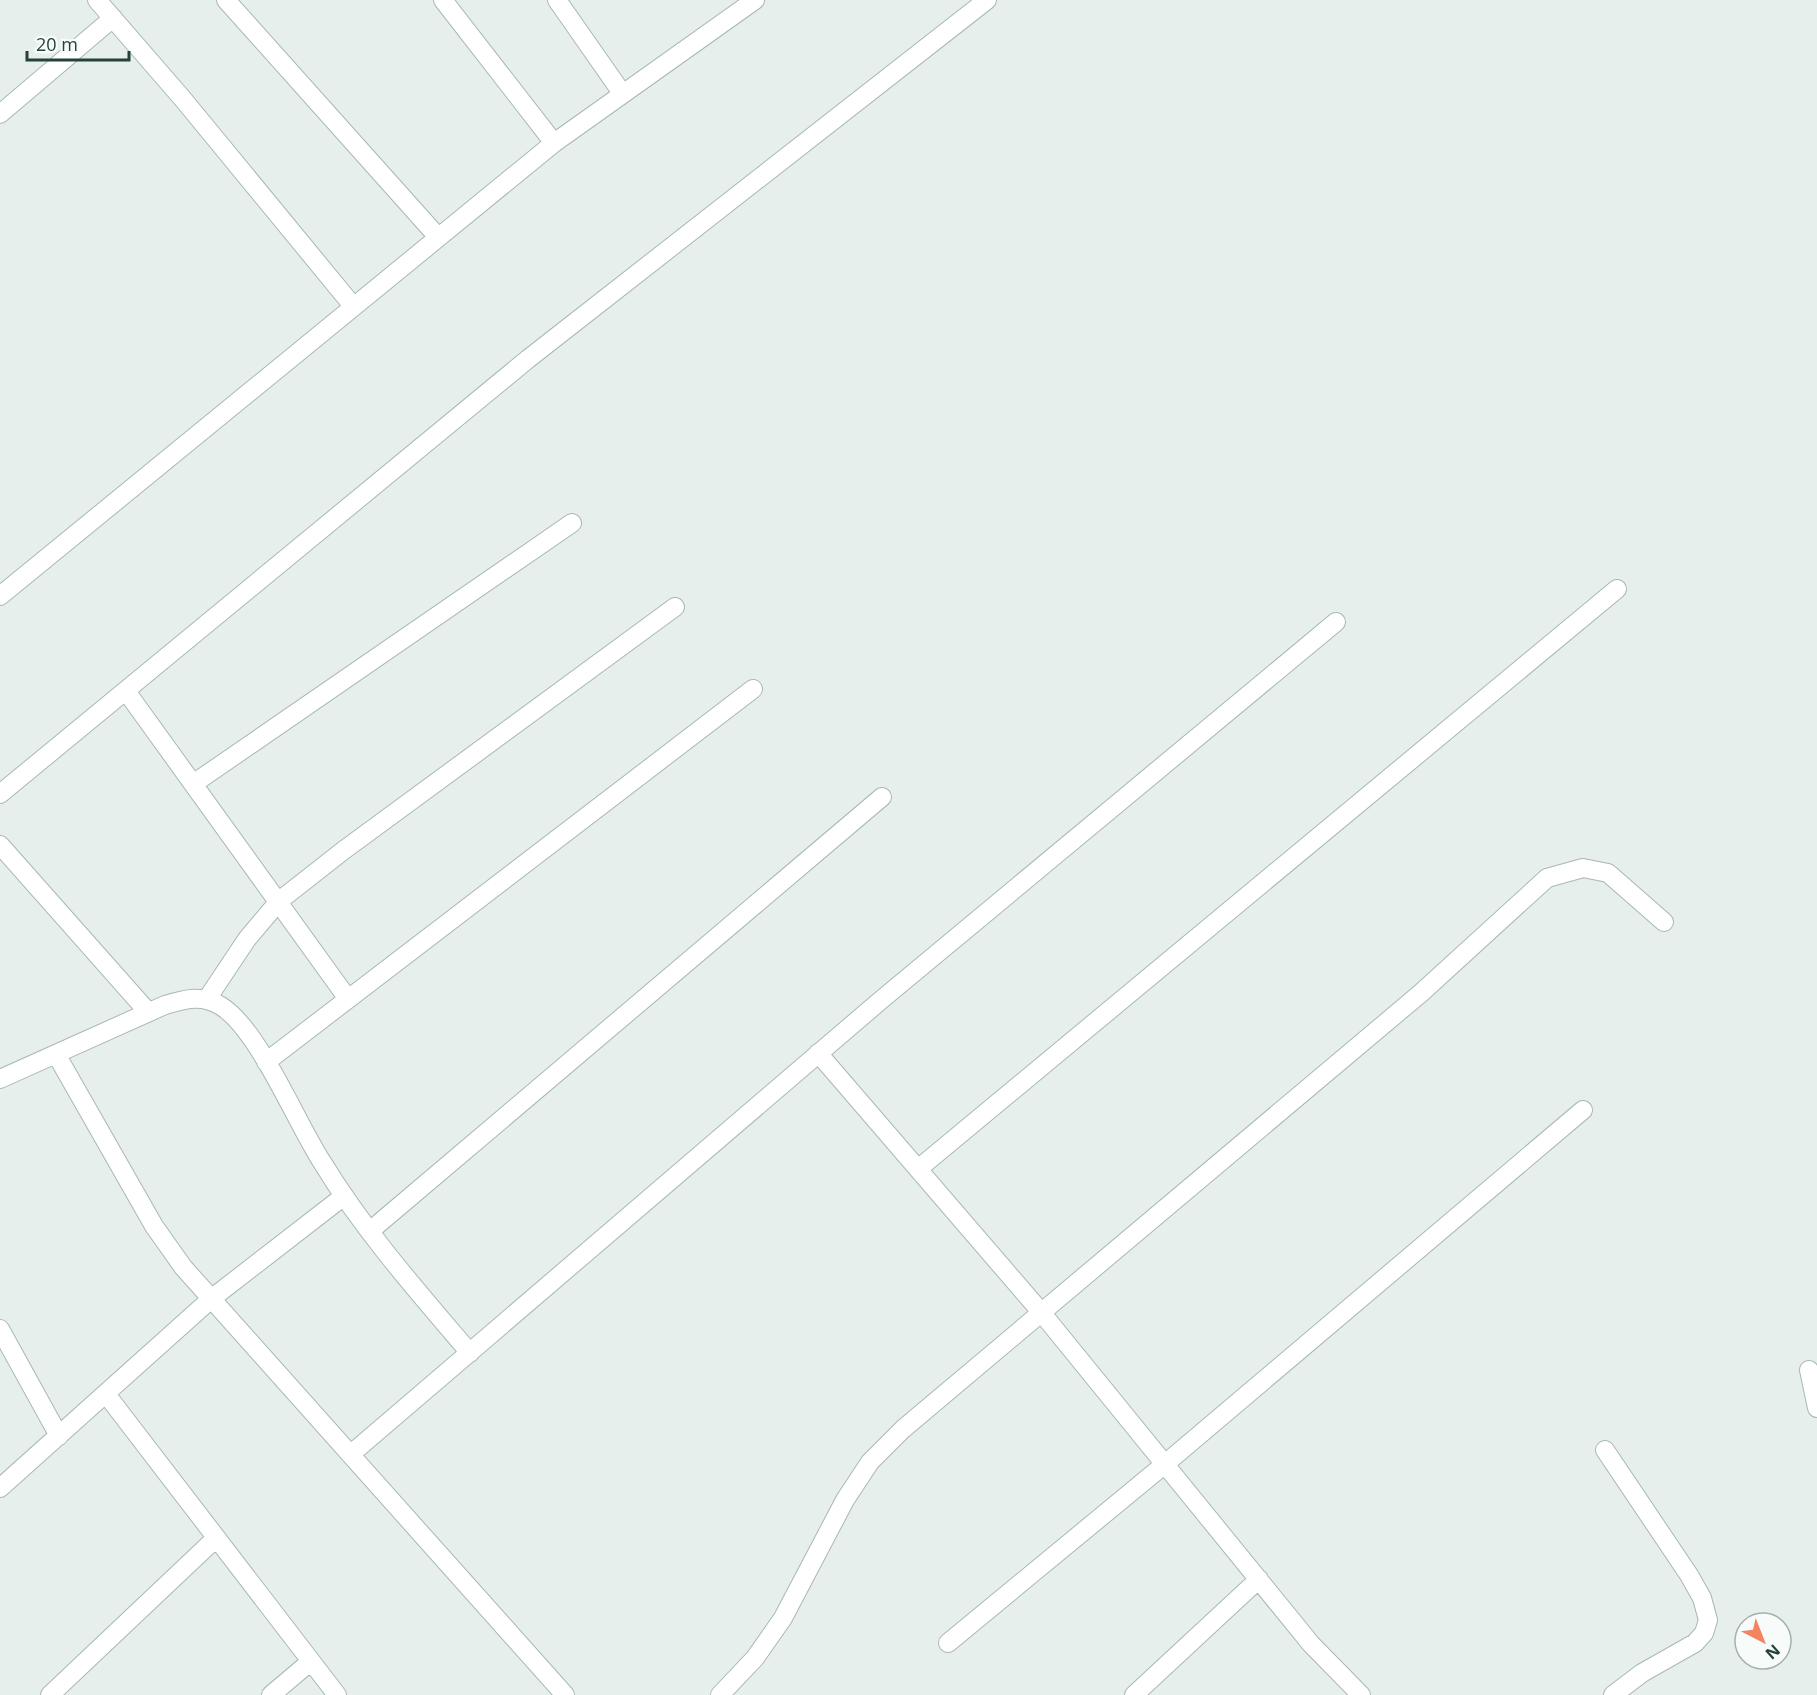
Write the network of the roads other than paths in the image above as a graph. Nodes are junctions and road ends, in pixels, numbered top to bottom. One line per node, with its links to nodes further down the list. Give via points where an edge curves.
1 (97, 0): 7 (street)
2 (226, 0): 11 (street)
3 (443, 0): 10 (street)
4 (557, 0): 8 (street)
5 (755, 0): 8 (street)
6 (987, 0): 19 (street, via 528,360)
7 (113, 18): 9 (street); 12 (street)
8 (622, 93): 10 (street)
9 (0, 114)
10 (554, 143): 11 (street)
11 (438, 237): 12 (street)
12 (353, 306): 15 (street)
13 (572, 523): 20 (street)
14 (1617, 589): 34 (street)
15 (0, 596)
16 (675, 607): 24 (street)
17 (1336, 622): 29 (street)
18 (753, 689): 27 (street)
19 (126, 691): 20 (street); 21 (street)
20 (193, 784): 24 (street)
21 (0, 794)
22 (882, 797): 36 (street)
23 (0, 845): 28 (street)
24 (279, 901): 26 (street, via 247,939); 27 (street)
25 (1664, 922): 38 (street, via 1608,873 1583,868 1547,878 1421,993)
26 (207, 999): 28 (street, via 188,998); 31 (street, via 223,1007 238,1022)
27 (348, 999): 31 (street)
28 (148, 1012): 30 (street)
29 (818, 1053): 34 (street); 40 (street)
30 (56, 1054): 32 (street); 37 (street, via 154,1226)
31 (266, 1062): 35 (street)
32 (0, 1079)
33 (1583, 1110): 47 (street)
34 (918, 1169): 38 (street)
35 (344, 1196): 36 (street); 37 (street)
36 (370, 1231): 40 (street)
37 (211, 1299): 42 (street); 46 (street)
38 (1041, 1312): 47 (street); 57 (street, via 903,1429 870,1462 845,1500 783,1618 755,1658)
39 (0, 1329): 44 (street)
40 (470, 1353): 46 (street)
41 (1809, 1370): 43 (street)
42 (106, 1394): 44 (street); 49 (street)
43 (1817, 1408)
44 (58, 1436): 48 (street)
45 (1605, 1450): 60 (street, via 1689,1575 1702,1598 1708,1620 1695,1643 1642,1673)
46 (351, 1454): 56 (street)
47 (1165, 1464): 50 (street); 51 (street)
48 (0, 1488)
49 (216, 1538): 52 (street); 53 (street)
50 (1259, 1579): 58 (street); 59 (street, via 1311,1644)
51 (948, 1643)
52 (310, 1662): 54 (street); 55 (street)
53 (50, 1695)
54 (271, 1695)
55 (337, 1695)
56 (565, 1695)
57 (720, 1695)
58 (1134, 1695)
59 (1361, 1695)
60 (1613, 1695)

